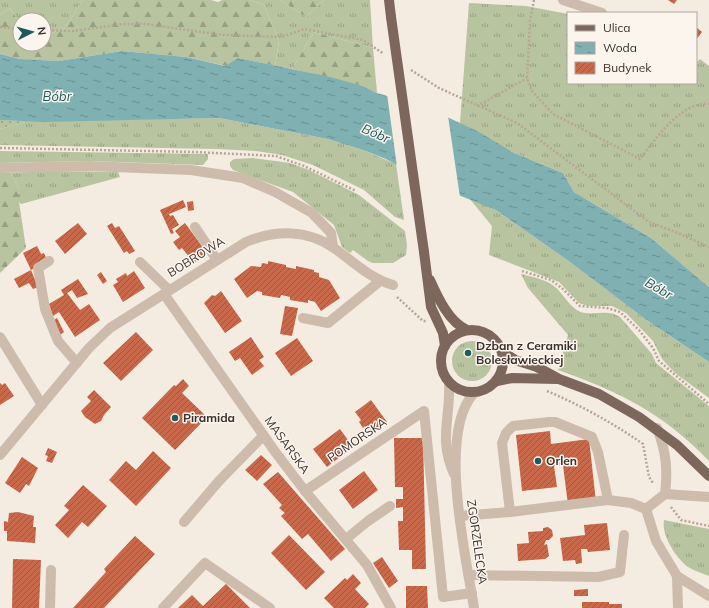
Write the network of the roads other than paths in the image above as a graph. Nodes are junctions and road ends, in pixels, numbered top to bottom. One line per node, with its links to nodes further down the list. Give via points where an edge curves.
1 (389, 0): 10 (main road, bridge)
2 (563, 0): 3 (street)
3 (599, 12)
4 (0, 168): 6 (street, via 88,166 191,170 243,178 312,213 331,233)
5 (195, 227): 7 (street)
6 (333, 247): 7 (street, BOBROWA, via 311,236 274,233 258,236); 11 (street, BOBROWA, via 357,267)
7 (217, 260): 13 (street, BOBROWA)
8 (49, 261): 19 (street, via 38,268 45,309 58,341)
9 (140, 262): 13 (street, MASARSKA)
10 (428, 277): 15 (main road, via 448,313 459,327); 17 (main road, via 431,307 443,333)
11 (380, 281): 12 (street, BOBROWA); 14 (street, via 328,323)
12 (393, 284)
13 (166, 292): 19 (street, BOBROWA, via 110,328); 26 (street, MASARSKA)
14 (303, 318)
15 (467, 330): 17 (main road, via 454,336); 18 (main road, via 489,335)
16 (0, 337): 24 (street)
17 (445, 346): 22 (main road, via 441,362 442,371)
18 (503, 352): 20 (main road); 21 (main road, via 503,366)
19 (77, 363): 24 (street, BOBROWA)
20 (559, 379): 21 (main road, via 512,378); 25 (main road, via 604,397)
21 (497, 381): 23 (main road, via 489,388)
22 (449, 382): 23 (main road, via 460,391); 29 (street, ZGORZELECKA, via 446,446)
23 (474, 393): 29 (street, ZGORZELECKA, via 461,414 457,433)
24 (42, 405): 27 (street, BOBROWA)
25 (657, 428): 28 (main road); 31 (street, via 667,460)
26 (263, 436): 30 (street, MASARSKA); 38 (street)
27 (0, 455)
28 (709, 476)
29 (456, 479): 37 (street, ZGORZELECKA)
30 (305, 491): 40 (street, MASARSKA); 44 (street, POMORSKA, via 424,411 443,597)
31 (665, 494): 32 (street); 35 (street)
32 (709, 497)
33 (608, 500): 35 (street, via 631,503); 36 (street); 36 (street, via 598,452 592,437 555,422 513,426 506,433 502,444)
34 (390, 506): 40 (street)
35 (646, 509): 43 (street, via 656,541)
36 (510, 512): 37 (street)
37 (460, 516): 42 (street, ZGORZELECKA)
38 (184, 522)
39 (624, 535): 42 (street, via 620,572 598,577)
40 (346, 539): 49 (street, MASARSKA, via 367,566)
41 (51, 570): 46 (street)
42 (469, 575): 44 (street, ZGORZELECKA)
43 (677, 576): 45 (street); 51 (street)
44 (472, 593): 50 (street, ZGORZELECKA)
45 (709, 596)
46 (50, 608)
47 (163, 608): 48 (street, via 205,563)
48 (270, 608)
49 (391, 608)
50 (474, 608)
51 (678, 608)

